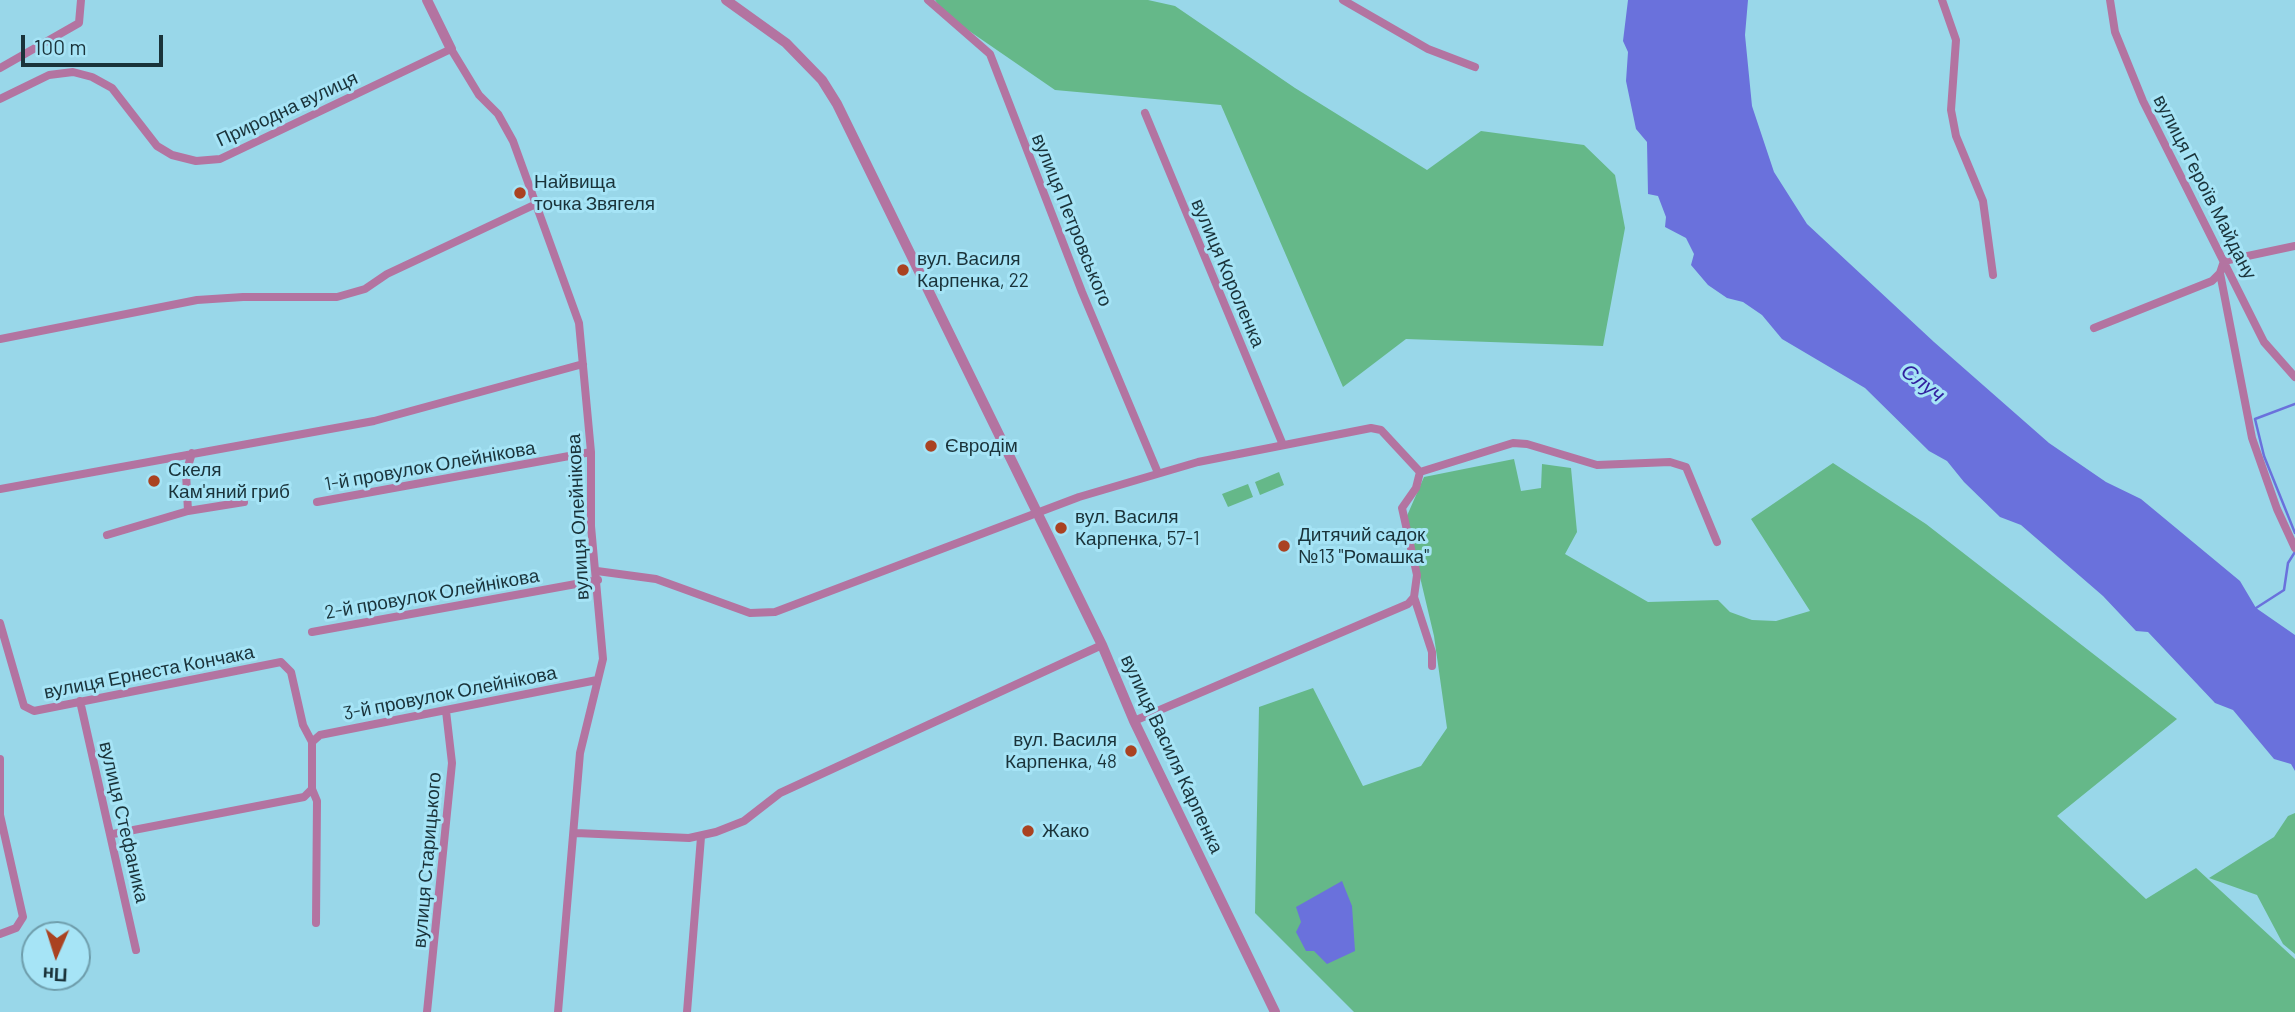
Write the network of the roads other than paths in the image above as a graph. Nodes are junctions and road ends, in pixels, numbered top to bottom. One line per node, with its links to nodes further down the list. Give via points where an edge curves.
1 (81, 0): 10 (street, via 79,23)
2 (427, 0): 8 (street)
3 (726, 0): 31 (street, вулиця Василя Карпенка, via 786,43 822,80)
4 (928, 0): 26 (street, вулиця Петровського, via 990,54)
5 (1343, 0): 9 (street, via 1428,49)
6 (1942, 0): 17 (street, via 1956,40 1950,95 1953,123 1983,201)
7 (2110, 0): 15 (street, вулиця Героїв Майдану, via 2115,32 2143,101)
8 (451, 49): 11 (street, Природна вулиця, via 220,159 196,161 157,146 112,88 92,77 73,72 49,75); 13 (street, вулиця Олейнікова, via 503,123)
9 (1475, 67)
10 (0, 68)
11 (0, 99)
12 (1145, 113): 22 (street, вулиця Короленка)
13 (536, 204): 19 (street, via 387,274 365,289 337,298 197,300); 20 (street, вулиця Олейнікова, via 579,323)
14 (2295, 246): 15 (street)
15 (2224, 261): 16 (street); 21 (street, вулиця Героїв Майдану, via 2264,342)
16 (2220, 273): 18 (street, via 2212,281); 34 (street, via 2252,438)
17 (1993, 275)
18 (2094, 328)
19 (0, 339)
20 (583, 364): 23 (street, via 374,421); 24 (street, вулиця Олейнікова)
21 (2295, 377)
22 (1283, 445): 25 (street, via 1371,428 1381,430); 26 (street)
23 (192, 453): 27 (street); 30 (street, via 186,473)
24 (591, 453): 29 (street, 1-й провулок Олейнікова); 35 (street, вулиця Олейнікова, via 591,526)
25 (1420, 472): 33 (street, via 1513,443 1597,465 1670,462 1686,467); 36 (street, via 1401,518 1417,575)
26 (1158, 473): 31 (street)
27 (0, 489)
28 (244, 502): 30 (street)
29 (317, 502)
30 (188, 512): 32 (street)
31 (1035, 512): 35 (street, via 775,612 750,613 656,579); 39 (street, вулиця Василя Карпенка)
32 (107, 535)
33 (1717, 542)
34 (2294, 546)
35 (598, 575): 38 (street, 2-й провулок Олейнікова); 41 (street, вулиця Олейнікова, via 603,659)
36 (1414, 597): 40 (street, via 1432,652); 44 (street, via 1408,604)
37 (0, 623): 42 (street, вулиця Ернеста Кончака, via 24,706 34,711)
38 (312, 632)
39 (1102, 645): 44 (street, вулиця Василя Карпенка); 51 (street, via 780,793 744,821)
40 (1432, 666)
41 (597, 680): 43 (street, 3-й провулок Олейнікова); 49 (street, вулиця Олейнікова, via 580,753)
42 (80, 701): 45 (street, вулиця Ернеста Кончака, via 281,662 291,671 303,725); 50 (street, вулиця Стефаника)
43 (446, 711): 45 (street, 3-й провулок Олейнікова, via 320,735); 55 (street, вулиця Старицького, via 452,763)
44 (1134, 721): 58 (street, вулиця Василя Карпенка)
45 (312, 742): 47 (street)
46 (0, 759): 48 (street)
47 (312, 789): 50 (street, via 304,797); 52 (street, via 317,801)
48 (0, 815): 53 (street, via 23,917 16,928)
49 (576, 833): 51 (street); 56 (street, вулиця Олейнікова)
50 (113, 834): 54 (street, вулиця Стефаника)
51 (701, 837): 57 (street)
52 (316, 923)
53 (0, 934)
54 (136, 950)
55 (427, 1012)
56 (558, 1012)
57 (687, 1012)
58 (1275, 1012)

